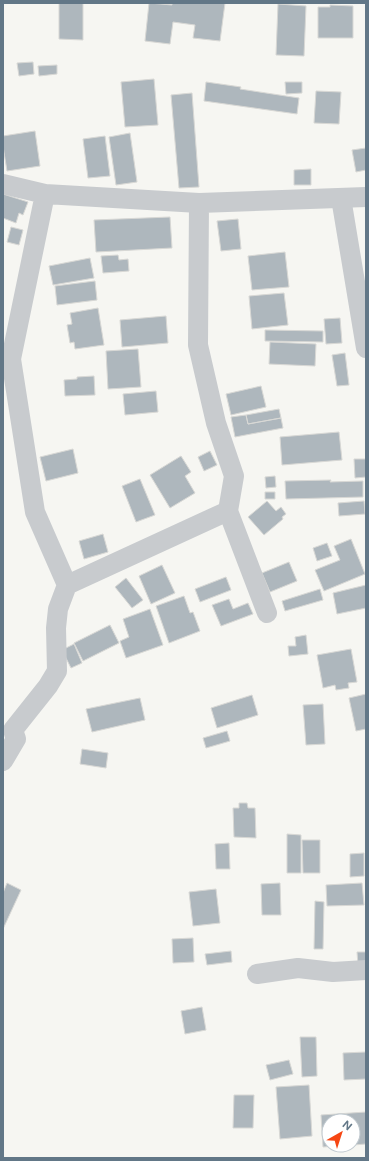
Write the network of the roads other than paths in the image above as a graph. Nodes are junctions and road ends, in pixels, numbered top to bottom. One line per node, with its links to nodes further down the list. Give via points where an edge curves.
1 (3, 184): 2 (street)
2 (45, 194): 5 (street); 8 (street, via 11,358 35,512)
3 (366, 197): 4 (street)
4 (341, 198): 5 (street); 6 (street)
5 (199, 203): 7 (street, via 198,345 216,423 234,476)
6 (366, 348)
7 (228, 511): 8 (street); 9 (street)
8 (67, 585): 10 (street, via 58,609 57,671 13,730 16,739)
9 (267, 613)
10 (3, 761)
11 (366, 970): 12 (street, via 333,972 298,968)
12 (257, 974)

